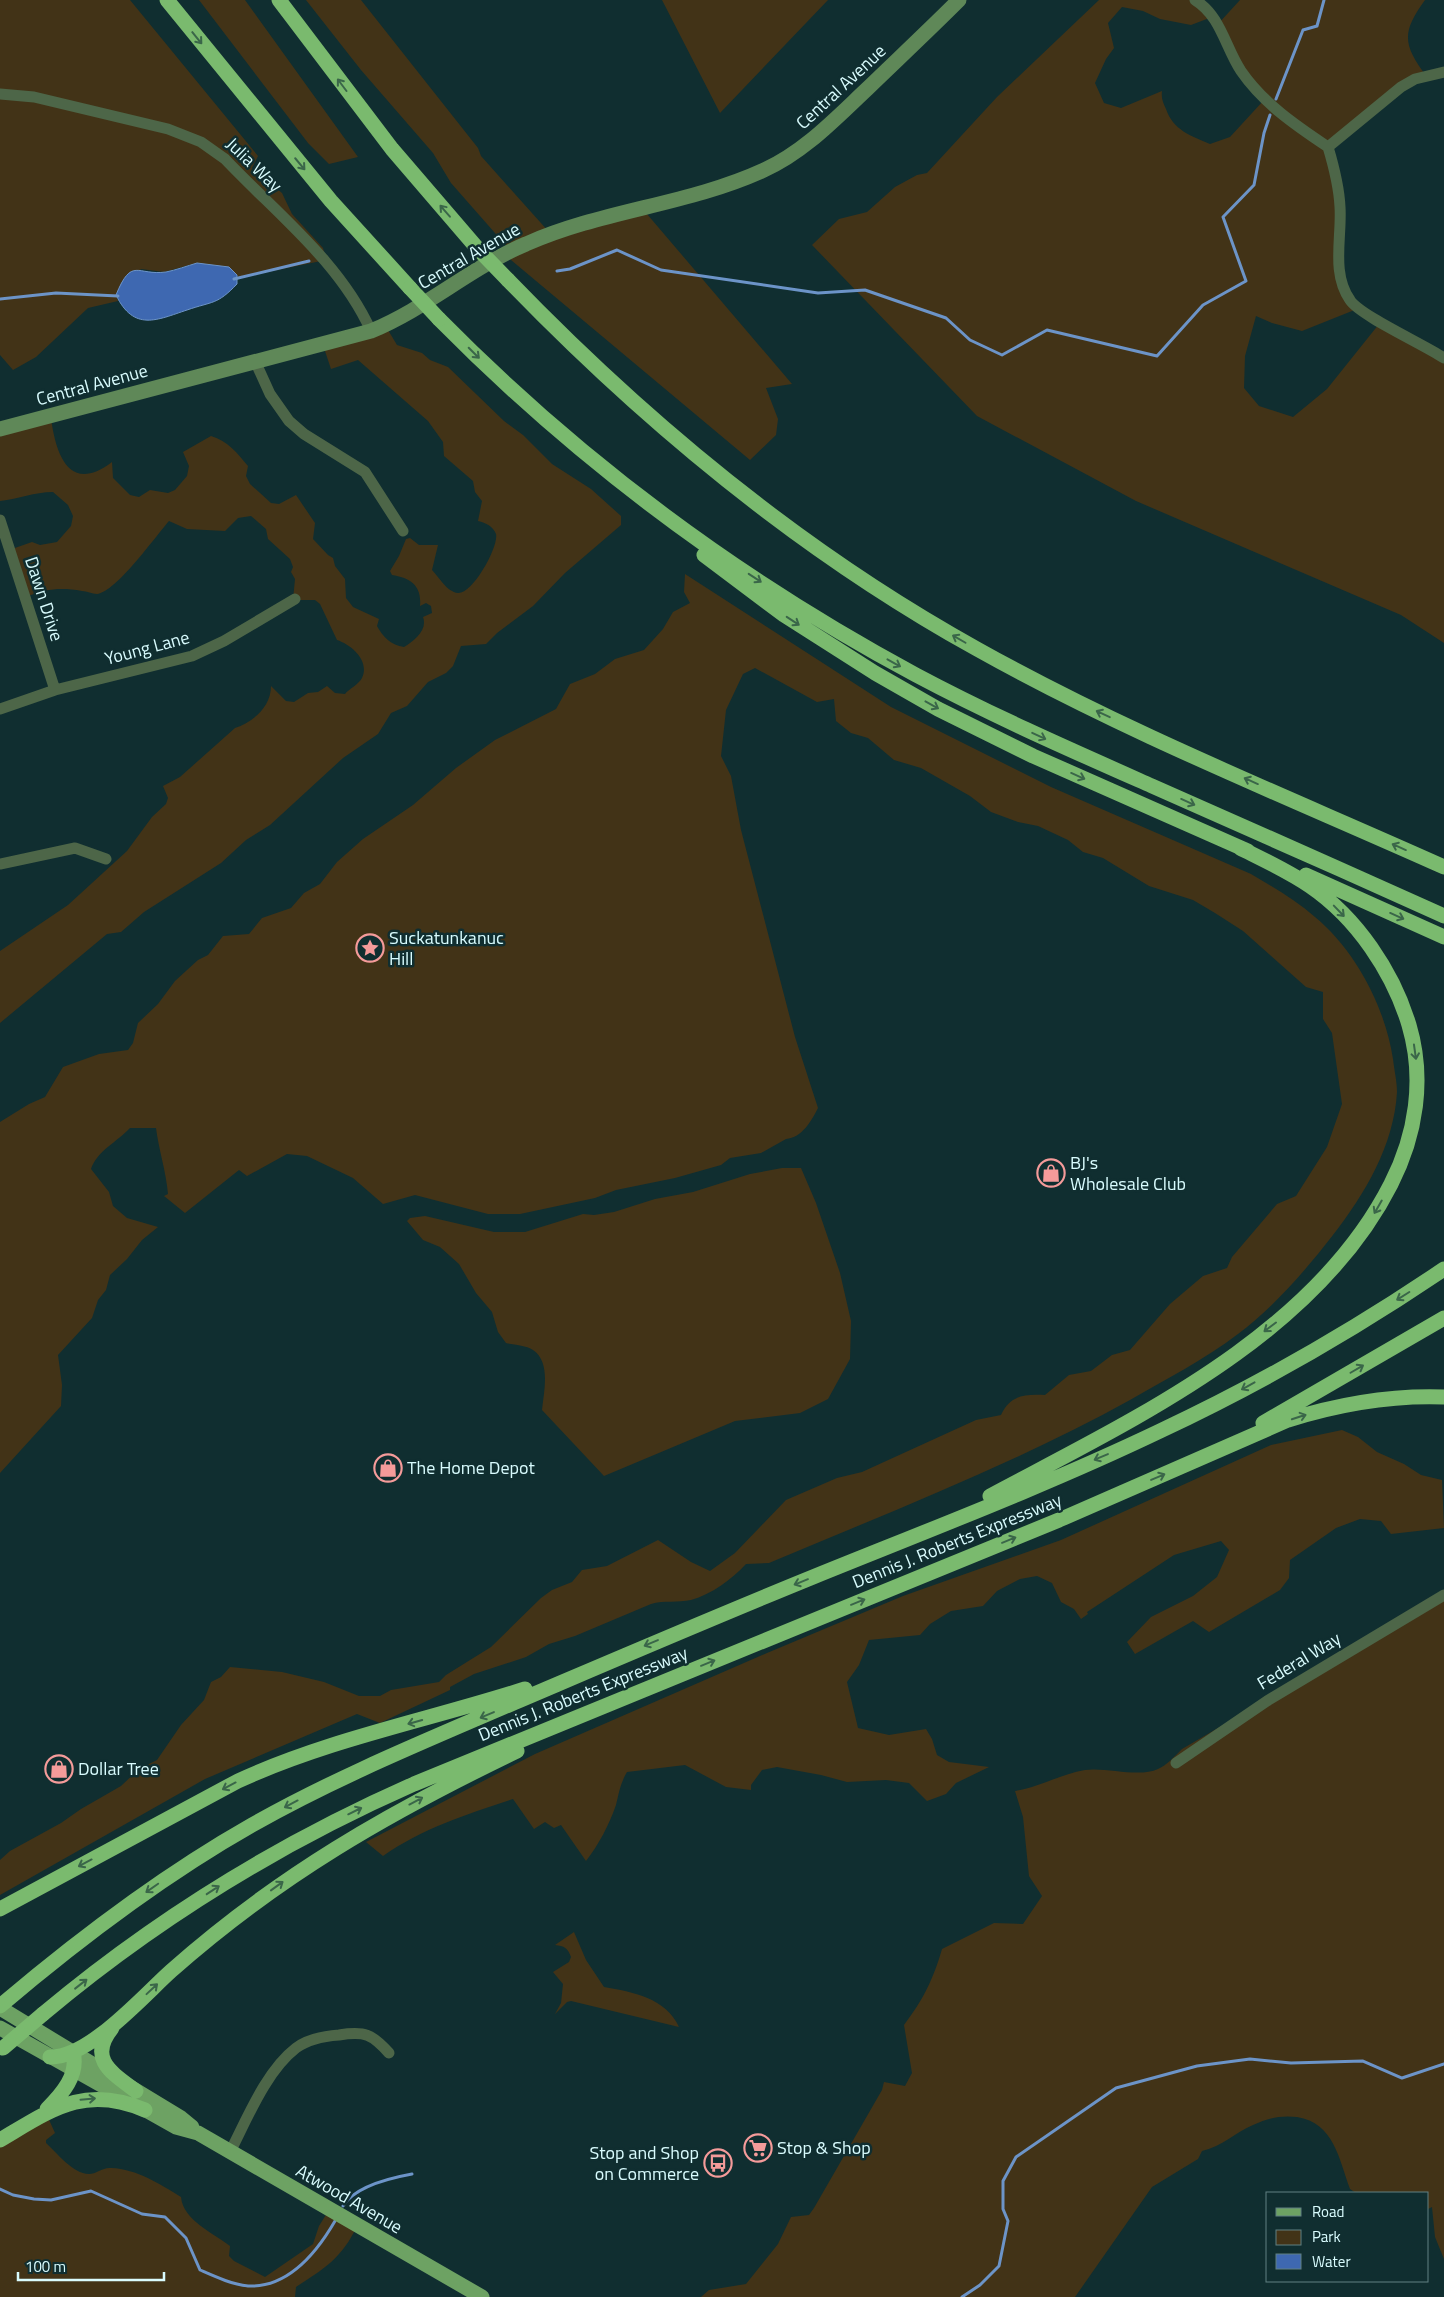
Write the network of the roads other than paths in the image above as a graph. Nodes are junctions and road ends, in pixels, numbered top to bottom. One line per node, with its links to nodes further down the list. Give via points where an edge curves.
1 (167, 0): 12 (highway, one-way to 12, bridge, via 331,201 410,288 505,383)
2 (279, 0): 21 (highway, one-way to 2, bridge, via 1070,698 976,649 798,536 694,454 585,357 477,248 381,135)
3 (960, 0): 8 (street, Central Avenue, via 812,141 780,162 714,189 589,222 533,241 494,260 411,312)
4 (1195, 0): 7 (street, via 1215,20 1240,70 1260,95 1284,117)
5 (1444, 72): 7 (street, via 1415,79 1401,87)
6 (0, 94): 8 (street, Julia Way, via 34,97 148,124 210,147 323,260 351,292)
7 (1328, 147): 9 (street, via 1339,190 1339,272 1350,301)
8 (371, 330): 10 (street, Central Avenue)
9 (1444, 358)
10 (255, 361): 11 (street, Central Avenue); 14 (street, via 265,385 285,417 304,434 365,472)
11 (0, 429)
12 (589, 456): 18 (highway, one-way to 18, via 641,506 753,594 875,673 970,726); 22 (highway, one-way to 22, via 732,563 791,602 915,674 1051,741)
13 (0, 520): 16 (street, Dawn Drive)
14 (403, 531)
15 (295, 599): 16 (street, Young Lane, via 192,656)
16 (55, 690): 17 (street, Young Lane)
17 (0, 710)
18 (1240, 848): 23 (highway, one-way to 23); 28 (highway, one-way to 28, via 1301,880 1334,906 1374,953 1399,997 1414,1046 1417,1094 1412,1127 1395,1176 1370,1220 1338,1263 1297,1306 1263,1333 1141,1413)
19 (106, 859): 20 (street, via 76,848)
20 (0, 864)
21 (1444, 867)
22 (1444, 916)
23 (1444, 937)
24 (1444, 1270): 28 (highway, one-way to 28, via 1347,1330 1190,1416 1110,1454)
25 (1444, 1318): 27 (highway, one-way to 25, via 1283,1410)
26 (1444, 1397): 27 (highway, one-way to 26, via 1271,1427 1322,1410 1392,1398)
27 (1222, 1450): 31 (highway, Dennis J. Roberts Expressway, one-way to 27)
28 (912, 1538): 30 (highway, Dennis J. Roberts Expressway, one-way to 30)
29 (1444, 1595): 32 (street, Federal Way, via 1267,1701)
30 (595, 1667): 33 (highway, one-way to 33, via 278,1763 224,1788); 34 (highway, Dennis J. Roberts Expressway, one-way to 34, via 366,1767 254,1824 132,1902)
31 (663, 1682): 35 (highway, one-way to 31, via 222,1927 339,1844 461,1778); 37 (highway, Dennis J. Roberts Expressway, one-way to 31, bridge, via 166,1921 286,1846 414,1784)
32 (1176, 1763)
33 (0, 1909)
34 (0, 2007): 38 (main road, Atwood Avenue)
35 (126, 2014): 38 (highway); 42 (highway, via 106,2036 102,2055 109,2069)
36 (0, 2028): 40 (main road, Atwood Avenue)
37 (1, 2049)
38 (73, 2052): 40 (highway); 41 (highway); 42 (main road, Atwood Avenue)
39 (389, 2053): 47 (street, via 378,2040 356,2033 316,2038 297,2047 276,2068)
40 (50, 2057): 41 (main road, Atwood Avenue)
41 (74, 2070): 43 (main road, Atwood Avenue); 44 (highway, via 53,2103)
42 (136, 2091): 45 (main road, Atwood Avenue, via 181,2118)
43 (144, 2110): 44 (highway, one-way to 43, via 64,2104 87,2099 116,2100); 45 (main road, Atwood Avenue, via 182,2129)
44 (27, 2124): 46 (highway)
45 (198, 2133): 47 (main road, Atwood Avenue)
46 (0, 2140)
47 (230, 2152): 48 (main road, Atwood Avenue)
48 (482, 2297)

